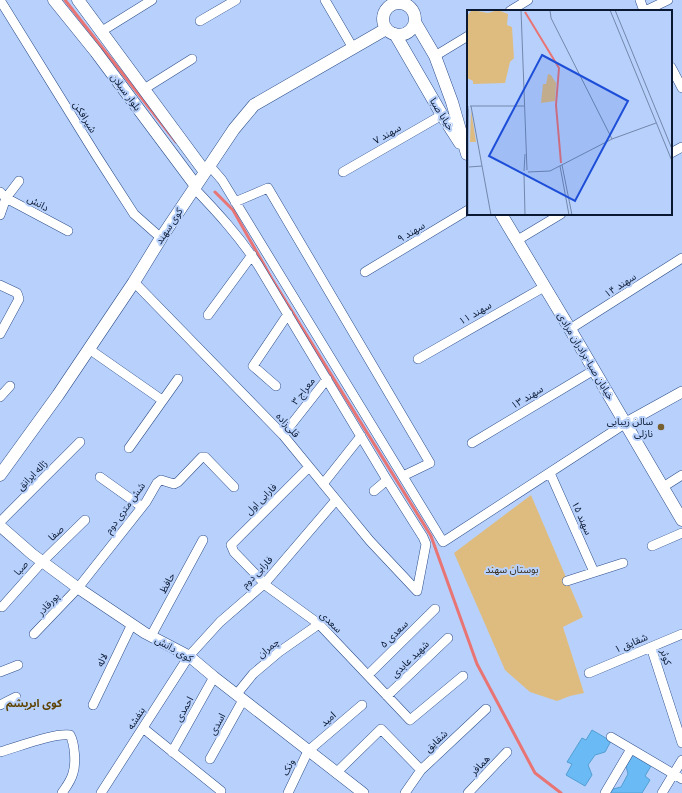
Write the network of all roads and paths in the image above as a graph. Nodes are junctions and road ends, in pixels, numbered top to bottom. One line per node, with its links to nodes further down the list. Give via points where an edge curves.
1 (0, 0): 44 (street, شیر‌افکن, via 134,214)
2 (54, 0): 36 (main road, بلوار سبلان, via 96,52)
3 (78, 0): 18 (main road, بلوار سبلان)
4 (152, 0): 18 (street)
5 (236, 0): 16 (street)
6 (325, 0): 21 (street)
7 (381, 0): 15 (main road)
8 (528, 0): 12 (street)
9 (640, 0): 13 (street)
10 (668, 0): 14 (street)
11 (406, 2): 15 (main road, via 391,5); 17 (main road, via 414,12)
12 (512, 10)
13 (644, 10)
14 (646, 10)
15 (384, 13): 19 (main road, via 383,18)
16 (200, 21)
17 (415, 22): 19 (main road, via 406,34); 22 (main road, خیابا صبا)
18 (102, 31): 27 (main road, بلوار سبلان)
19 (391, 32): 21 (main road, کوی سهند); 28 (main road, خیابا صبا)
20 (467, 37): 22 (street)
21 (353, 48): 33 (main road, کوی سهند, via 254,105)
22 (435, 56): 30 (main road, خیابا صبا)
23 (192, 59): 27 (street)
24 (682, 67): 25 (street)
25 (672, 71): 26 (street)
26 (682, 88)
27 (144, 89): 33 (main road, بلوار سبلان)
28 (442, 115): 31 (main road, خیابا صبا); 34 (street, سهند ۷)
29 (682, 147): 32 (street)
30 (467, 151)
31 (467, 152)
32 (672, 152)
33 (207, 169): 36 (main road, کوی سهند); 38 (street, via 222,180)
34 (343, 172)
35 (19, 181): 37 (street)
36 (195, 187): 44 (main road, کوی سهند); 46 (street)
37 (3, 195): 40 (street); 43 (street, دانش)
38 (235, 202): 76 (street); 76 (street, via 268,188 430,463)
39 (467, 211): 48 (street, سهند ۹)
40 (0, 215)
41 (502, 215): 45 (main road, خیابان صبا-برادران مرادی)
42 (559, 215): 45 (street)
43 (68, 231)
44 (161, 238): 49 (main road, کوی سهند)
45 (516, 241): 51 (main road, خیابان صبا-برادران مرادی)
46 (252, 256): 52 (street); 53 (street)
47 (682, 258): 54 (street, سهند ۱۴)
48 (365, 272)
49 (134, 282): 56 (main road, کوی سهند); 67 (street, قلی‌زاده)
50 (0, 285): 55 (street, via 17,292 19,298)
51 (544, 287): 54 (main road, خیابان صبا-برادران مرادی); 57 (street, سهند ۱۱)
52 (288, 314): 60 (street); 62 (street, via 253,366)
53 (208, 315)
54 (570, 329): 58 (main road, خیابان صبا-برادران مرادی)
55 (0, 334)
56 (89, 349): 65 (street); 74 (main road, کوی سهند)
57 (418, 359)
58 (594, 370): 66 (main road, خیابان صبا-برادران مرادی); 70 (street, سهند ۱۳)
59 (178, 379): 65 (street)
60 (326, 379): 67 (street, معراج ۳); 68 (street)
61 (10, 386): 64 (street)
62 (276, 386)
63 (682, 392): 66 (street)
64 (0, 397)
65 (162, 400): 71 (street)
66 (626, 424): 73 (street); 81 (main road, خیابان صبا-برادران مرادی)
67 (283, 435): 72 (street, قلی‌زاده)
68 (361, 436): 78 (street); 79 (street)
69 (80, 442): 87 (street, ژاله ایرانق)
70 (472, 443)
71 (129, 448)
72 (309, 467): 79 (street, قلی‌زاده); 92 (street, فارابی اول, via 231,545)
73 (550, 473): 76 (street, via 443,542); 95 (street, سهند ۱۵)
74 (0, 475)
75 (682, 475): 81 (street)
76 (403, 476)
77 (100, 477): 84 (street)
78 (387, 480): 82 (street); 83 (street, قلی‌زاده, via 426,544 417,591)
79 (323, 484): 83 (street, قلی‌زاده)
80 (234, 486): 84 (street, شش متری دوم, via 205,457 202,457 178,482 157,482)
81 (663, 487): 86 (main road, خیابان صبا-برادران مرادی)
82 (374, 491)
83 (336, 500): 97 (street, فارابی دوم)
84 (142, 507): 98 (street, شش متری دوم)
85 (85, 520): 93 (street, صفا)
86 (682, 520)
87 (0, 522)
88 (0, 526): 93 (street, کوی دانش)
89 (682, 533): 91 (street)
90 (203, 540): 105 (street, حافظ)
91 (652, 546)
92 (232, 548): 97 (street, سعدی)
93 (42, 562): 98 (street, کوی دانش); 99 (street, صبا)
94 (623, 563): 95 (street)
95 (594, 572): 96 (street)
96 (567, 581)
97 (265, 583): 102 (street, سعدی); 108 (street, فارابی دوم, via 220,622)
98 (78, 588): 101 (street, کوی دانش); 103 (street, پورقادر)
99 (2, 607)
100 (435, 610): 112 (street, سعدی ۵)
101 (132, 624): 105 (street, کوی دانش); 120 (street, لاله)
102 (319, 624): 112 (street, سعدی); 117 (street, چمران, via 279,652 254,674)
103 (34, 634)
104 (682, 634): 107 (street, شقایق ۱)
105 (151, 636): 108 (street, کوی دانش)
106 (448, 638): 115 (street, شهید عابدی)
107 (651, 647): 111 (street, شقایق ۱); 124 (street, کوثر)
108 (189, 656): 114 (street, کوی دانش); 122 (street, بنفشه)
109 (18, 665): 110 (street)
110 (0, 672)
111 (589, 673)
112 (368, 675): 115 (street, سعدی)
113 (463, 676): 115 (street, سعدی, via 410,720)
114 (214, 678): 117 (street, کوی دانش); 128 (street, احمدی)
115 (387, 696)
116 (16, 697): 119 (street)
117 (240, 697): 126 (street, کوی دانش); 130 (street, اسدی)
118 (362, 704): 126 (street, امید)
119 (0, 705)
120 (93, 705)
121 (486, 709): 132 (street, شقایق)
122 (143, 728): 128 (street); 138 (street, بنفشه)
123 (610, 737): 125 (street)
124 (682, 743)
125 (631, 749): 134 (street); 143 (street)
126 (308, 751): 133 (street, کوی دانش); 139 (street, ونک)
127 (0, 752): 137 (street, via 51,737 70,735 74,752 74,772)
128 (172, 752): 136 (street)
129 (507, 752): 142 (street, همافر)
130 (210, 759)
131 (682, 760): 134 (street)
132 (421, 770): 133 (street, via 380,729); 141 (street, شقایق)
133 (336, 773): 140 (street, کوی دانش)
134 (673, 774): 135 (street); 144 (street)
135 (682, 779)
136 (221, 791)
137 (62, 793)
138 (101, 793)
139 (288, 793)
140 (363, 793)
141 (404, 793)
142 (468, 793)
143 (604, 793)
144 (662, 793)

